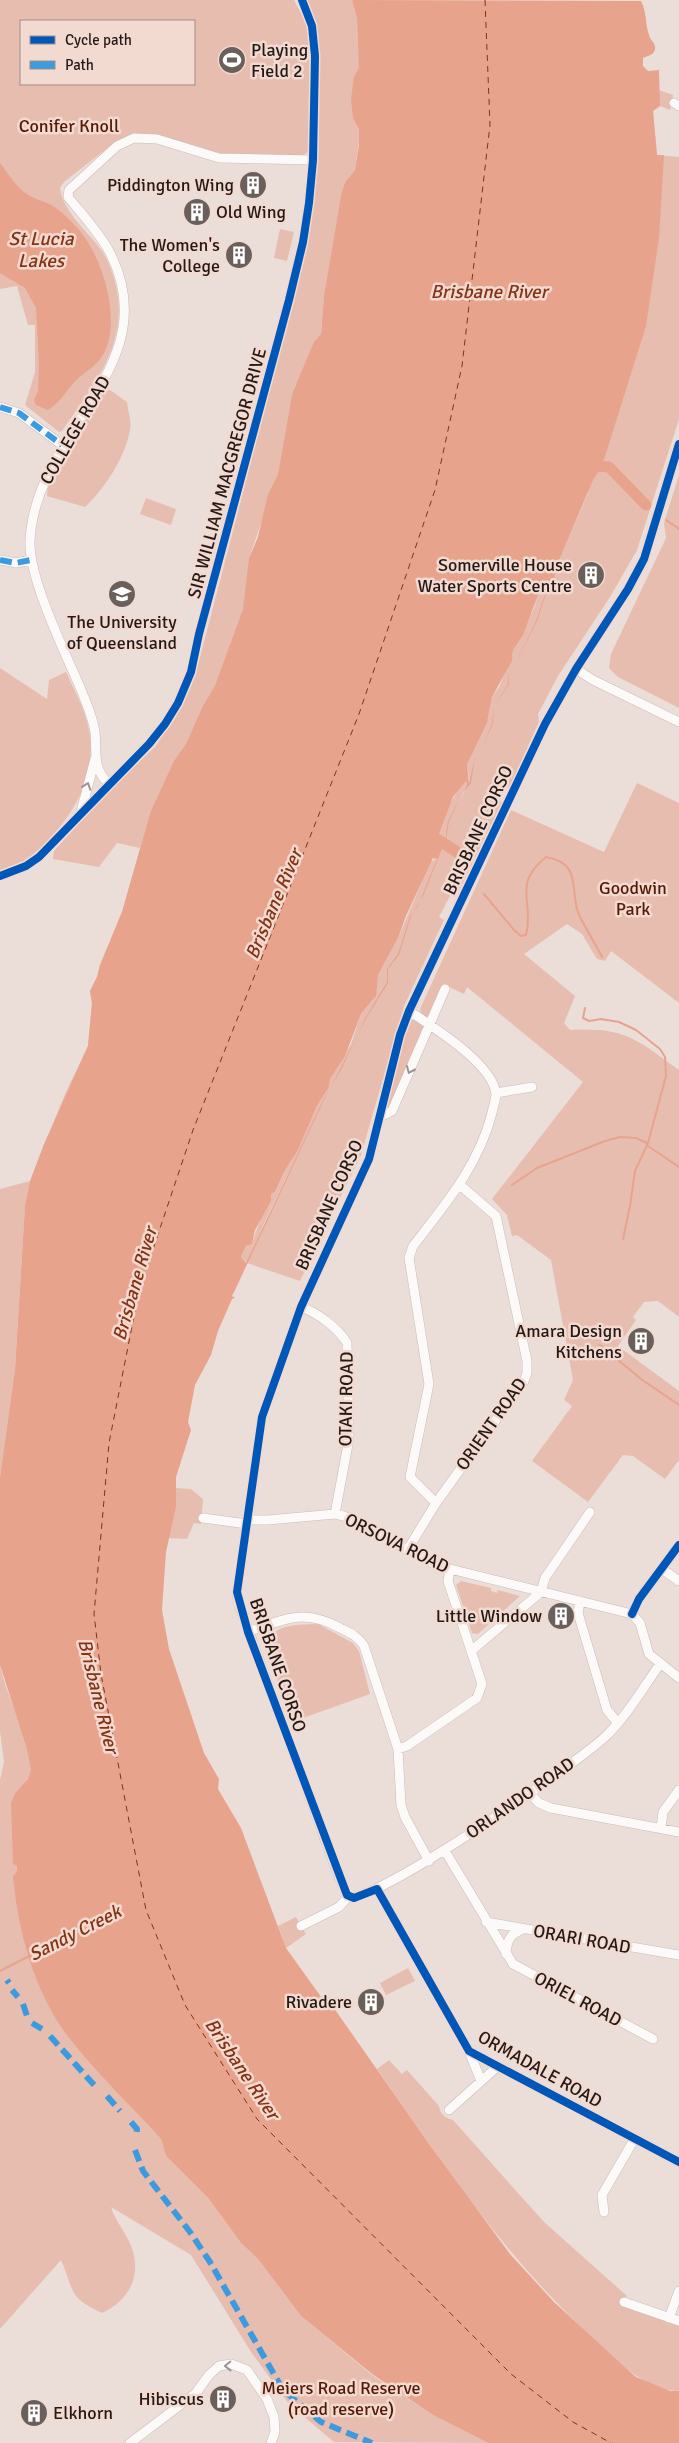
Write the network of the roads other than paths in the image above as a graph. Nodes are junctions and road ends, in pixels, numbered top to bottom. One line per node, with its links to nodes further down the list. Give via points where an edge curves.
1 (302, 0): 2 (street, SIR WILLIAM MACGREGOR DRIVE, via 312,26 315,56)
2 (313, 160): 5 (street, COLLEGE ROAD, via 219,158 157,139 134,138 117,146 69,190 68,197 110,253 122,286 125,314 123,331 110,368); 11 (street, SIR WILLIAM MACGREGOR DRIVE, via 303,242 191,672 165,724)
3 (0, 407): 5 (street, via 19,413)
4 (679, 444): 8 (street, BRISBANE CORSO, via 644,559)
5 (62, 445): 7 (street, COLLEGE ROAD, via 37,501 30,539)
6 (0, 560): 7 (street, via 16,563)
7 (31, 560): 10 (street, COLLEGE ROAD, via 38,586 88,704 95,732)
8 (576, 669): 9 (street); 15 (street, BRISBANE CORSO, via 545,724)
9 (679, 722)
10 (95, 759): 11 (street, COLLEGE ROAD); 12 (street, COLLEGE ROAD, one-way to 10)
11 (109, 784): 12 (street, SIR WILLIAM MACGREGOR DRIVE)
12 (81, 812): 13 (street, SIR WILLIAM MACGREGOR DRIVE, via 39,857)
13 (0, 876)
14 (445, 989): 16 (street)
15 (409, 1011): 16 (street); 19 (street, BRISBANE CORSO)
16 (430, 1025): 18 (street, via 475,1059); 19 (street, one-way to 19, via 392,1111)
17 (532, 1087): 18 (street)
18 (496, 1093): 20 (street, via 488,1128)
19 (380, 1116): 21 (street, BRISBANE CORSO, via 369,1159)
20 (460, 1185): 22 (street, via 413,1246 409,1258 429,1384 410,1477); 22 (street, ORIENT ROAD, via 496,1216 527,1373)
21 (301, 1307): 24 (street, OTAKI ROAD, via 313,1312 342,1335 347,1343 348,1439); 26 (street, BRISBANE CORSO, via 262,1417)
22 (436, 1503): 28 (street, ORIENT ROAD)
23 (590, 1512): 32 (street, via 545,1578)
24 (335, 1514): 26 (street, ORSOVA ROAD); 28 (street, ORSOVA ROAD)
25 (203, 1518): 26 (street, ORSOVA ROAD)
26 (247, 1522): 35 (street, BRISBANE CORSO, via 237,1592)
27 (679, 1545): 29 (street)
28 (408, 1549): 30 (street, ORSOVA ROAD)
29 (662, 1569): 31 (street); 34 (street)
30 (450, 1570): 32 (street, ORSOVA ROAD); 36 (street, via 448,1582)
31 (679, 1581)
32 (541, 1592): 33 (street, ORSOVA ROAD); 36 (street)
33 (580, 1601): 34 (street, ORSOVA ROAD); 39 (street, via 578,1613 604,1701)
34 (632, 1614): 37 (street, via 640,1623 649,1654)
35 (248, 1632): 40 (street, via 285,1619 315,1616 359,1638); 48 (street, BRISBANE CORSO)
36 (472, 1651): 40 (street, via 482,1684 477,1698)
37 (660, 1664): 38 (street); 39 (street, ORLANDO ROAD)
38 (679, 1678)
39 (618, 1723): 42 (street, ORLANDO ROAD, via 594,1746)
40 (398, 1749): 46 (street, via 405,1817)
41 (679, 1790): 43 (street, via 663,1812)
42 (529, 1793): 43 (street, via 539,1803 551,1808); 45 (street, ORLANDO ROAD)
43 (662, 1828): 44 (street)
44 (679, 1832)
45 (445, 1851): 46 (street, ORLANDO ROAD); 49 (street, ORIEL ROAD)
46 (429, 1860): 47 (street, ORLANDO ROAD)
47 (377, 1889): 48 (street, ORLANDO ROAD); 55 (street, ORMADALE ROAD)
48 (348, 1897): 50 (street, ORLANDO ROAD, via 339,1907)
49 (486, 1922): 51 (street, ORARI ROAD); 52 (street, ORIEL ROAD)
50 (301, 1926)
51 (524, 1929): 52 (street, via 514,1932 509,1938); 53 (street, ORARI ROAD)
52 (506, 1955): 54 (street, ORIEL ROAD, via 513,1964)
53 (679, 1956)
54 (653, 2039)
55 (470, 2050): 56 (street, ORMADALE ROAD); 57 (street, ORMADALE ROAD)
56 (498, 2066): 57 (street); 59 (street, ORMADALE ROAD)
57 (482, 2081): 58 (street)
58 (449, 2110)
59 (635, 2138): 60 (street, ORMADALE ROAD); 61 (street, via 602,2195)
60 (679, 2162)
61 (604, 2212)
62 (679, 2291): 64 (street)
63 (624, 2302): 64 (street)
64 (669, 2318): 65 (street)
65 (679, 2321)
66 (130, 2443): 67 (street, one-way to 66, via 275,2432 274,2416 267,2399 247,2370 231,2364 219,2366 196,2393)
67 (271, 2443)

